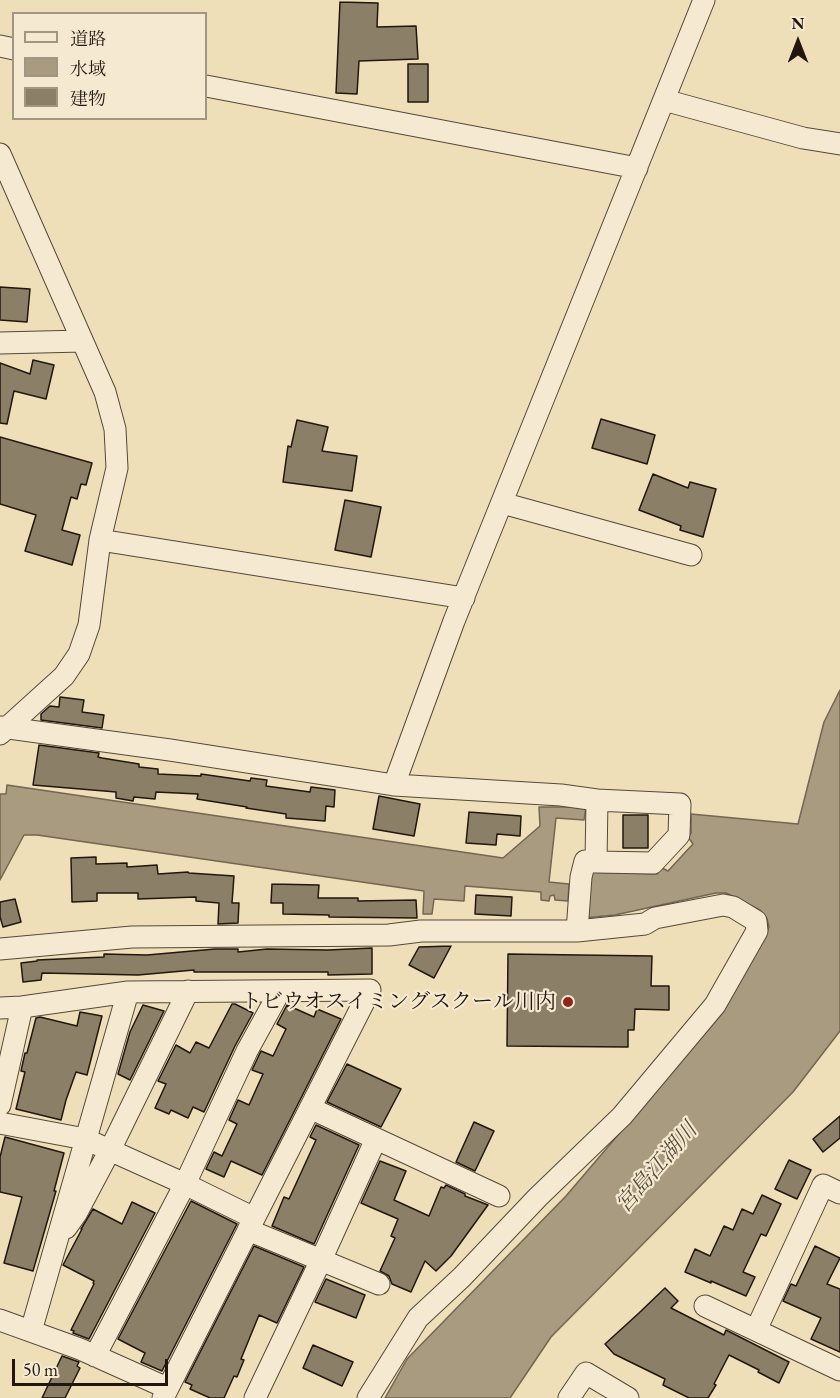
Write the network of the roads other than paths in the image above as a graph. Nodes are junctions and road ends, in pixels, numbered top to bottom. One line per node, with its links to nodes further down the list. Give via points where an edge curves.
1 (704, 0): 3 (street)
2 (207, 86): 6 (street)
3 (664, 100): 4 (street, via 803,138); 6 (street)
4 (840, 144)
5 (0, 154): 7 (street)
6 (637, 168): 10 (street)
7 (6, 181): 8 (street)
8 (82, 341): 9 (street); 11 (street, via 105,392 115,429 117,468)
9 (0, 343)
10 (502, 503): 12 (street); 13 (street)
11 (100, 540): 13 (street); 14 (street, via 89,625 79,654 64,676)
12 (691, 555)
13 (464, 598): 15 (street)
14 (2, 730): 15 (street, via 170,750)
15 (394, 784): 16 (street)
16 (597, 800): 17 (street); 17 (street, via 680,804 679,835 653,863)
17 (596, 862): 18 (street, via 585,861)
18 (577, 931): 19 (street, via 132,937); 46 (street, via 645,924 655,918 723,905 733,907 758,926 715,1005 622,1116 417,1317)
19 (0, 949)
20 (280, 991): 22 (street); 26 (street, via 370,990); 31 (street, via 247,1051)
21 (128, 992): 22 (street); 23 (street); 28 (street)
22 (189, 992): 30 (street)
23 (22, 1007): 24 (street); 25 (street)
24 (0, 1008)
25 (0, 1105)
26 (310, 1108): 29 (street); 34 (street)
27 (0, 1123): 28 (street)
28 (85, 1139): 30 (street); 35 (street)
29 (376, 1139): 33 (street); 36 (street)
30 (110, 1150): 31 (street); 35 (street, via 76,1214)
31 (185, 1184): 34 (street); 42 (street)
32 (840, 1193): 40 (street, via 823,1185)
33 (499, 1196)
34 (251, 1224): 36 (street); 44 (street)
35 (56, 1240): 41 (street)
36 (321, 1260): 37 (street); 45 (street)
37 (379, 1284)
38 (705, 1306): 40 (street)
39 (0, 1320): 41 (street)
40 (756, 1330): 43 (street)
41 (31, 1331): 42 (street)
42 (94, 1356): 44 (street)
43 (840, 1370)
44 (165, 1393)
45 (255, 1398)
46 (368, 1398)
47 (569, 1398): 48 (street, via 586,1373)
48 (628, 1398)

